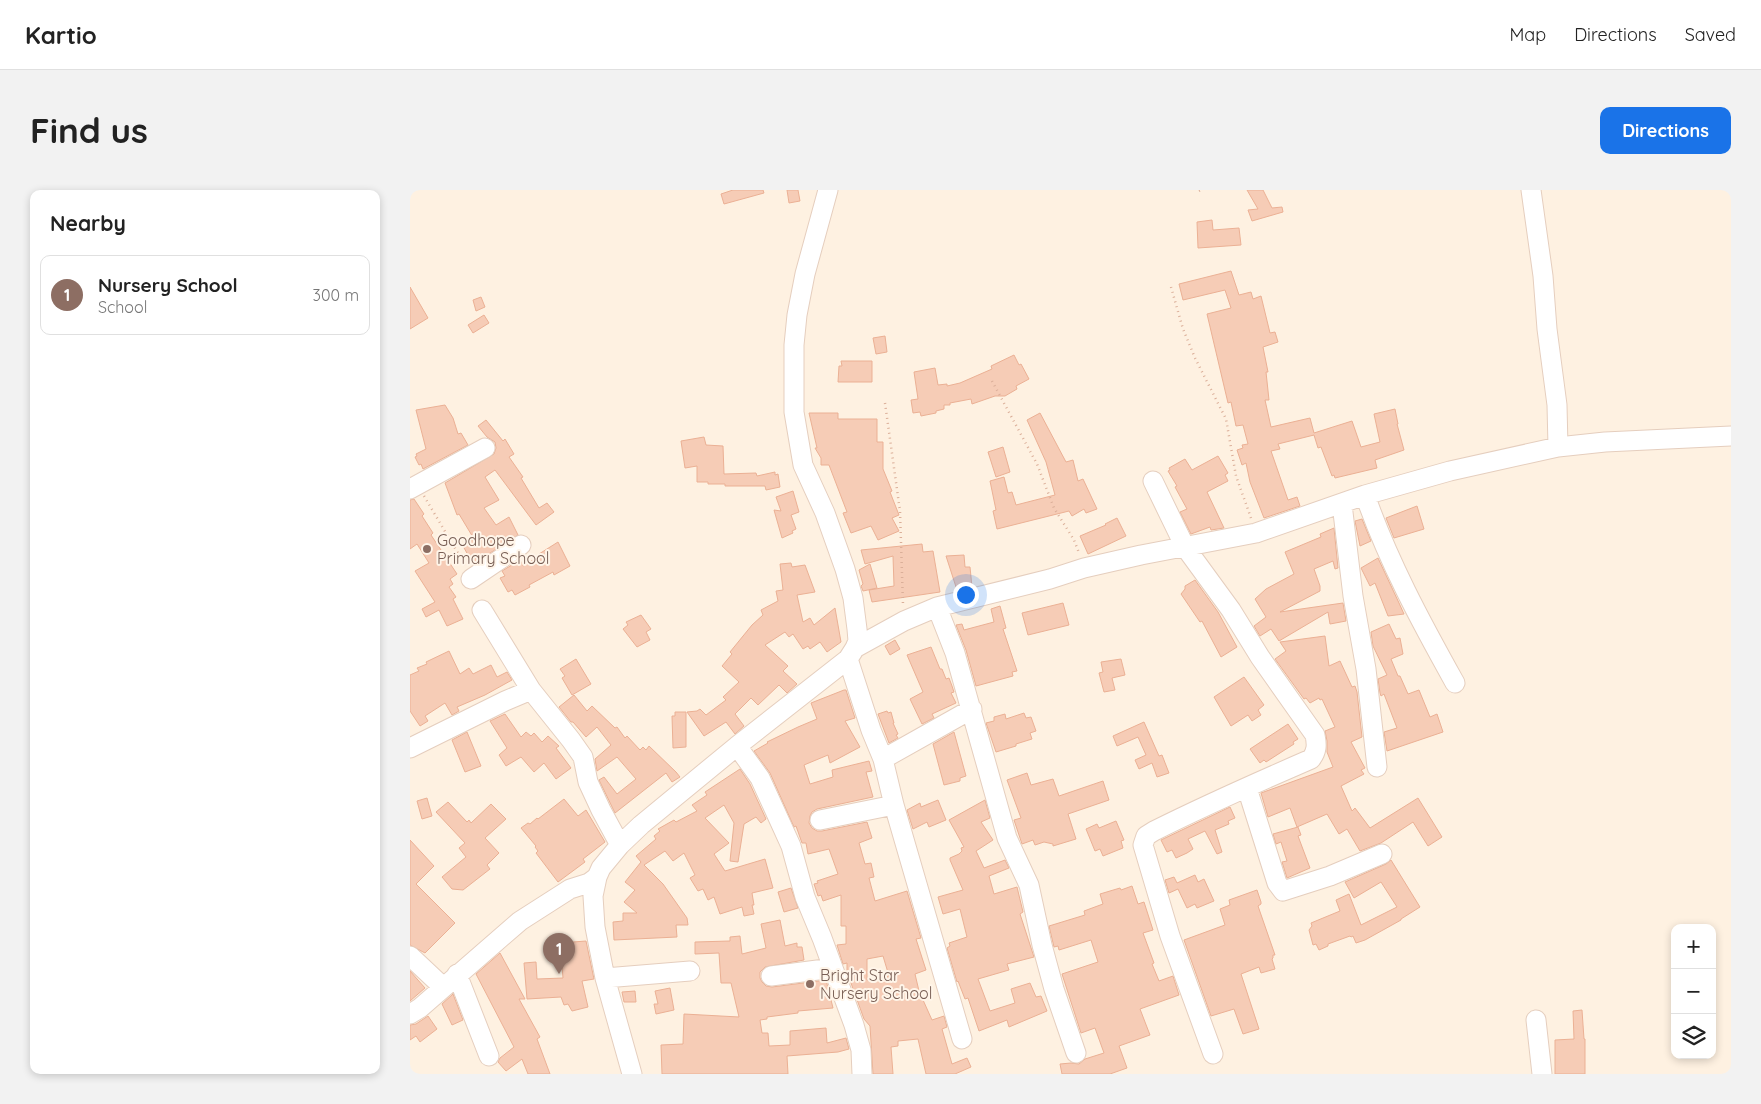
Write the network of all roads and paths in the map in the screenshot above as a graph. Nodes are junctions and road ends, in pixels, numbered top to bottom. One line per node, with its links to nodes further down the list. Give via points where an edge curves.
1 (828, 190): 21 (street, via 797,315 794,412 803,465 825,513 853,598 858,641)
2 (1531, 190): 7 (street, via 1557,405)
3 (1171, 287): 13 (path, via 1195,358 1226,418 1236,476)
4 (992, 381): 16 (path, via 1037,464 1054,508 1074,540)
5 (885, 403): 20 (path, via 900,511)
6 (1731, 436): 7 (street)
7 (1558, 447): 11 (street, via 1450,471)
8 (484, 448): 10 (street)
9 (1153, 481): 15 (street)
10 (414, 487): 17 (path)
11 (1365, 495): 12 (street); 22 (street, via 1377,529 1415,610)
12 (1342, 504): 13 (street); 28 (street)
13 (1256, 533): 15 (street)
14 (521, 545): 17 (street)
15 (1185, 547): 16 (street); 29 (street, via 1315,735 1316,752 1311,759)
16 (1084, 568): 18 (street)
17 (472, 579)
18 (936, 607): 20 (street); 24 (street)
19 (482, 610): 23 (street)
20 (904, 621): 21 (street)
21 (851, 654): 25 (street); 27 (street, via 871,730)
22 (1455, 683)
23 (531, 690): 26 (street); 32 (street, via 583,757 588,782)
24 (972, 709): 27 (street); 45 (street, via 1007,838 1029,885 1054,989)
25 (737, 746): 32 (street); 36 (street, via 760,778 791,846 805,898)
26 (410, 748)
27 (883, 759): 30 (street)
28 (1377, 767)
29 (1247, 788): 33 (street, via 1277,883 1284,891); 46 (street, via 1154,830 1142,845 1170,936)
30 (894, 805): 31 (street); 44 (street)
31 (820, 820)
32 (620, 846): 34 (street)
33 (1382, 854)
34 (597, 877): 38 (street, via 570,889 520,921); 40 (street, via 593,896 595,927)
35 (410, 956): 41 (street)
36 (833, 968): 39 (street); 49 (street, via 854,1024 861,1050)
37 (690, 970): 40 (street)
38 (457, 974): 41 (street); 47 (street)
39 (771, 976)
40 (605, 978): 48 (street)
41 (443, 987): 42 (street)
42 (410, 1014)
43 (1536, 1020): 50 (street)
44 (962, 1039)
45 (1076, 1053)
46 (1213, 1054)
47 (489, 1056)
48 (632, 1074)
49 (862, 1074)
50 (1542, 1074)

